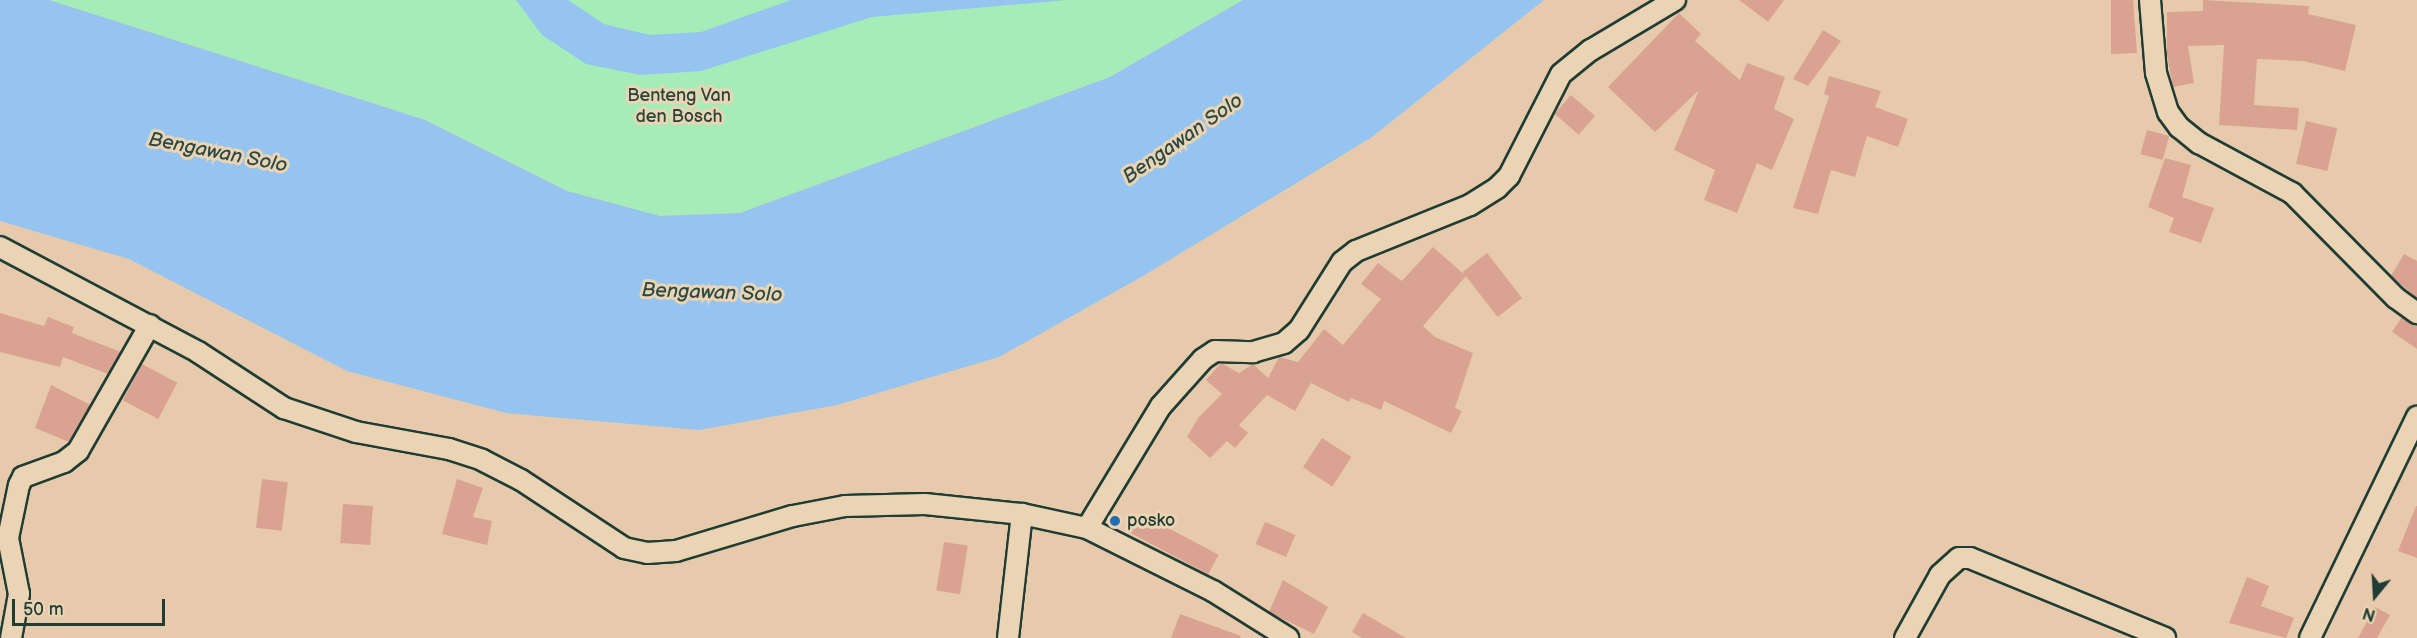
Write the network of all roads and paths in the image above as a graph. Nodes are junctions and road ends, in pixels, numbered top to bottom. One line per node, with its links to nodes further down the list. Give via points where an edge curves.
1 (1675, 0): 8 (street, via 1591,50 1561,74 1509,176 1497,188 1470,205 1356,251 1342,262 1299,330 1284,343 1252,352 1215,351 1203,359 1161,406)
2 (2150, 0): 4 (street, via 2156,73 2168,112 2179,127 2199,143 2292,193 2317,213 2396,298)
3 (0, 247): 5 (street)
4 (2417, 313)
5 (150, 325): 7 (street, via 236,374 284,408 356,432 449,449 482,460 540,492 609,540 647,553 676,551 793,516 845,506 925,504); 9 (street, via 78,452 64,462 23,477 19,485 8,538 19,594)
6 (2417, 417): 14 (street)
7 (1022, 514): 8 (street); 10 (street)
8 (1088, 528): 11 (street, via 1213,591)
9 (11, 638)
10 (1008, 638)
11 (1288, 638)
12 (1905, 638): 13 (street, via 1940,575 1959,558 1970,558)
13 (2164, 638)
14 (2310, 638)

